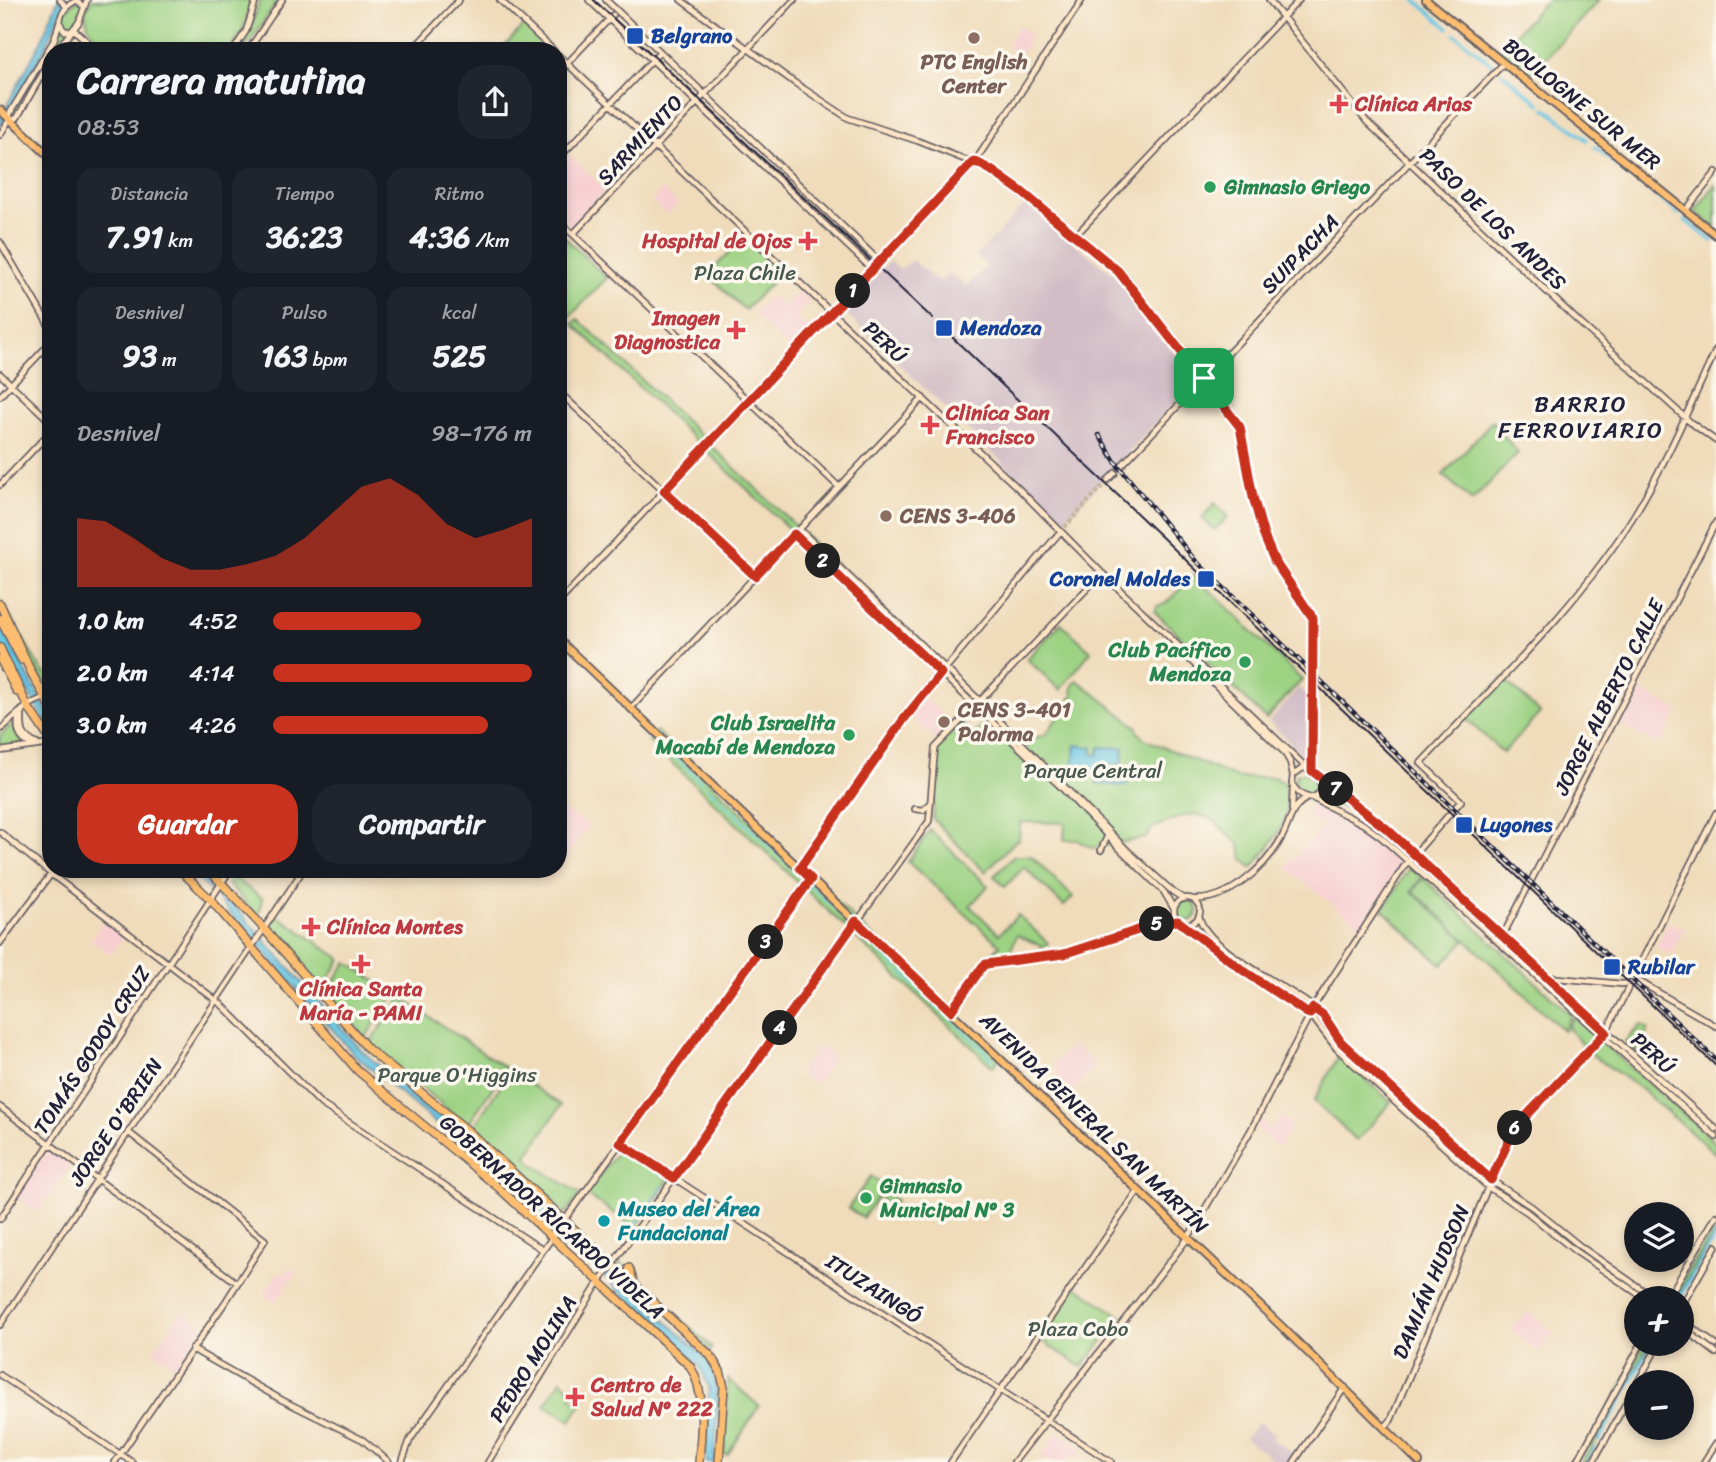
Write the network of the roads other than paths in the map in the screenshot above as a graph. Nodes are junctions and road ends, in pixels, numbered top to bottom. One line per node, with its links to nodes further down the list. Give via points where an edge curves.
1 (87, 0): 16 (street)
2 (256, 0): 24 (street)
3 (282, 0): 25 (street)
4 (459, 0): 26 (street)
5 (500, 0): 27 (street)
6 (589, 0): 17 (street)
7 (606, 0): 29 (street)
8 (681, 0): 28 (street)
9 (794, 0): 28 (street, SARMIENTO)
10 (1082, 0): 42 (street)
11 (1269, 0): 18 (street, PASO DE LOS ANDES)
12 (1299, 0): 18 (street)
13 (1426, 0): 33 (main road, BOULOGNE SUR MER)
14 (76, 1): 15 (street); 16 (street)
15 (63, 3): 19 (street)
16 (83, 6): 20 (street)
17 (611, 18): 31 (street); 32 (street)
18 (1283, 18): 43 (street, PASO DE LOS ANDES, via 1365,120); 49 (street)
19 (60, 21): 20 (street, via 62,30); 21 (street)
20 (72, 30): 22 (street); 23 (street)
21 (53, 42)
22 (63, 42)
23 (87, 42)
24 (239, 42)
25 (254, 42)
26 (419, 42)
27 (544, 42)
28 (748, 49): 35 (street, SARMIENTO); 42 (street, via 848,118)
29 (660, 52): 31 (street); 35 (street)
30 (42, 60): 37 (street)
31 (652, 60): 35 (street); 36 (street)
32 (567, 64): 36 (street, PERÚ)
33 (1503, 64): 43 (street, SUIPACHA); 45 (main road, BOULOGNE SUR MER)
34 (42, 75): 37 (street, via 17,118)
35 (701, 99): 39 (street, SARMIENTO); 51 (street); 51 (street)
36 (610, 104): 39 (street, PERÚ); 40 (street)
37 (5, 115): 38 (street); 41 (main road)
38 (0, 135)
39 (656, 147): 47 (street, SARMIENTO); 53 (street, PERÚ)
40 (567, 149)
41 (42, 150)
42 (974, 161): 49 (street, via 1022,192); 51 (street)
43 (1410, 161): 57 (street, SUIPACHA); 64 (street, PASO DE LOS ANDES)
44 (1716, 172): 45 (street)
45 (1686, 210): 48 (main road, BOULOGNE SUR MER)
46 (567, 228): 47 (street)
47 (573, 234): 62 (street)
48 (1716, 234)
49 (1075, 236): 57 (street, via 1121,274)
50 (0, 242): 52 (street)
51 (877, 266): 53 (street)
52 (42, 314)
53 (831, 314): 60 (street, PERÚ); 62 (street)
54 (42, 351): 58 (street)
55 (1716, 351): 64 (street)
56 (0, 374): 58 (street)
57 (1204, 378): 67 (street, SUIPACHA); 95 (street, via 1240,427 1264,536 1275,562 1313,618)
58 (11, 384): 59 (street); 63 (street)
59 (0, 396)
60 (923, 398): 71 (street); 75 (street, PERÚ)
61 (567, 399): 72 (street)
62 (749, 401): 71 (street); 72 (street)
63 (42, 413)
64 (1685, 417): 66 (street, PASO DE LOS ANDES); 107 (street, via 1633,517 1578,595 1421,763 1461,801)
65 (42, 441): 70 (street)
66 (1716, 441)
67 (1120, 467)
68 (1115, 473): 69 (street)
69 (1108, 480)
70 (0, 485)
71 (839, 487): 74 (street)
72 (664, 491): 78 (street); 79 (street)
73 (1716, 522): 129 (street, JORGE ALBERTO CALLE)
74 (799, 529): 76 (street); 86 (street)
75 (1060, 532): 77 (street, PERÚ); 86 (street)
76 (794, 534): 78 (street); 86 (street)
77 (1102, 573): 84 (street, PERÚ); 88 (street, PEDRO MOLINA)
78 (755, 576): 90 (street)
79 (567, 593)
80 (0, 604): 87 (highway)
81 (0, 619): 87 (highway)
82 (0, 648): 89 (highway)
83 (567, 648): 90 (main road, AVENIDA GENERAL SAN MARTÍN)
84 (1188, 655): 95 (street, PERÚ); 96 (street, PERÚ, via 1284,752)
85 (0, 659): 89 (highway, via 24,705)
86 (943, 670): 88 (street); 110 (street)
87 (31, 672): 89 (highway)
88 (977, 703): 100 (street, PEDRO MOLINA, via 935,748); 105 (street); 119 (street, via 1129,852)
89 (34, 704): 91 (highway); 92 (street); 93 (street, via 22,732)
90 (631, 708): 110 (main road, AVENIDA GENERAL SAN MARTÍN)
91 (42, 722)
92 (0, 730)
93 (41, 746): 94 (street)
94 (0, 751)
95 (1310, 770): 96 (street, via 1299,769); 97 (street)
96 (1293, 775): 98 (street)
97 (1318, 777): 99 (street, via 1321,790); 107 (street, PERÚ, via 1387,829)
98 (1293, 786): 99 (street); 102 (street)
99 (1310, 798): 102 (street, via 1298,803); 108 (street, PERÚ, via 1363,824)
100 (930, 804): 101 (street); 124 (street, PEDRO MOLINA, via 929,821)
101 (915, 809)
102 (1292, 813): 121 (street, via 1267,859 1239,884)
103 (1716, 813): 135 (street, DAMIÁN HUDSON)
104 (0, 832): 109 (street)
105 (1107, 836): 106 (street); 122 (street, via 1167,896)
106 (1101, 850)
107 (1413, 855): 108 (street); 125 (street, PERÚ)
108 (1408, 861): 128 (street, PERÚ); 137 (street)
109 (42, 864)
110 (800, 868): 117 (main road, AVENIDA GENERAL SAN MARTÍN)
111 (49, 878): 131 (street)
112 (61, 878): 133 (street)
113 (194, 878): 118 (highway, GOBERNADOR RICARDO VIDELA)
114 (212, 878): 118 (highway, GOBERNADOR RICARDO VIDELA)
115 (225, 878): 118 (street, TOMÁS GODOY CRUZ)
116 (298, 878): 130 (street, JORGE O'BRIEN)
117 (811, 879): 124 (main road, AVENIDA GENERAL SAN MARTÍN); 147 (street)
118 (216, 891): 130 (highway, GOBERNADOR RICARDO VIDELA); 130 (highway, GOBERNADOR RICARDO VIDELA); 133 (street, TOMÁS GODOY CRUZ)
119 (1184, 899): 120 (street); 122 (street)
120 (1192, 899): 121 (street); 123 (street)
121 (1210, 899): 123 (street)
122 (1174, 909): 126 (street); 127 (street)
123 (1200, 914): 127 (street, via 1194,922); 137 (street, via 1201,923 1219,943)
124 (856, 921): 138 (main road, AVENIDA GENERAL SAN MARTÍN); 148 (street, PEDRO MOLINA)
125 (1488, 921): 128 (street); 129 (street, PERÚ)
126 (1163, 922): 127 (street); 138 (street, via 1064,954 990,963 983,966)
127 (1181, 922): 139 (street)
128 (1482, 928): 132 (street, PERÚ)
129 (1504, 936): 132 (street, JORGE ALBERTO CALLE); 134 (street, PERÚ)
130 (257, 937): 136 (street, JORGE O'BRIEN); 155 (highway, GOBERNADOR RICARDO VIDELA, via 368,1049 467,1130); 155 (highway, GOBERNADOR RICARDO VIDELA, via 358,1071 499,1188)
131 (0, 943)
132 (1499, 943): 141 (street, PERÚ)
133 (168, 963): 136 (street); 146 (street, TOMÁS GODOY CRUZ)
134 (1546, 976): 135 (street); 141 (street, PERÚ)
135 (1632, 983): 140 (street, via 1642,983); 141 (street, DAMIÁN HUDSON)
136 (216, 1000): 144 (street, JORGE O'BRIEN); 158 (street, via 321,1104)
137 (1313, 1008): 139 (street); 150 (street, via 1341,1042)
138 (951, 1011): 152 (main road, AVENIDA GENERAL SAN MARTÍN)
139 (1310, 1014): 151 (street, via 1337,1049); 156 (street, via 1251,1130)
140 (1716, 1026)
141 (1604, 1034): 143 (street, PERÚ); 145 (street, PERÚ); 150 (street, DAMIÁN HUDSON, via 1514,1129)
142 (0, 1107): 146 (street)
143 (1716, 1129)
144 (128, 1132): 149 (street, JORGE O'BRIEN); 161 (street, via 265,1240)
145 (1716, 1136)
146 (49, 1143): 149 (street); 154 (street, TOMÁS GODOY CRUZ)
147 (620, 1143): 148 (street, ITUZAINGÓ); 155 (street)
148 (674, 1178): 160 (street, PEDRO MOLINA); 177 (street, ITUZAINGÓ)
149 (96, 1179): 161 (street); 167 (street, JORGE O'BRIEN)
150 (1491, 1180): 151 (street, DAMIÁN HUDSON); 164 (street)
151 (1488, 1187): 163 (street); 179 (street, DAMIÁN HUDSON)
152 (1138, 1191): 156 (main road, AVENIDA GENERAL SAN MARTÍN); 177 (street)
153 (1716, 1216): 165 (street)
154 (0, 1219)
155 (558, 1228): 158 (street); 160 (highway, GOBERNADOR RICARDO VIDELA); 160 (highway, GOBERNADOR RICARDO VIDELA)
156 (1188, 1238): 176 (main road, AVENIDA GENERAL SAN MARTÍN); 178 (street)
157 (1716, 1246): 166 (street)
158 (543, 1250): 185 (street, via 410,1440)
159 (629, 1268): 162 (highway)
160 (606, 1273): 162 (highway, GOBERNADOR RICARDO VIDELA); 186 (street, PEDRO MOLINA); 187 (highway, GOBERNADOR RICARDO VIDELA, via 697,1378 701,1396)
161 (237, 1283): 171 (street)
162 (634, 1284): 188 (highway, GOBERNADOR RICARDO VIDELA, via 710,1354 720,1371 724,1387)
163 (1626, 1286)
164 (1637, 1286)
165 (1675, 1286)
166 (1693, 1286)
167 (0, 1325)
168 (1694, 1329): 170 (street)
169 (1694, 1336): 172 (street)
170 (1716, 1345)
171 (192, 1349): 181 (street); 184 (street, via 363,1440)
172 (1716, 1353)
173 (1634, 1356): 194 (street)
174 (1652, 1356): 195 (street)
175 (0, 1375): 181 (street)
176 (1345, 1387): 179 (main road, AVENIDA GENERAL SAN MARTÍN); 192 (street)
177 (1000, 1390): 178 (street, ITUZAINGÓ); 189 (street)
178 (1046, 1420): 190 (street); 191 (street, ITUZAINGÓ)
179 (1385, 1427): 193 (main road, AVENIDA GENERAL SAN MARTÍN)
180 (1716, 1443): 196 (street)
181 (120, 1455): 182 (street); 183 (street)
182 (115, 1462)
183 (132, 1462)
184 (389, 1462)
185 (402, 1462)
186 (488, 1462)
187 (699, 1462)
188 (719, 1462)
189 (951, 1462)
190 (1014, 1462)
191 (1111, 1462)
192 (1294, 1462)
193 (1419, 1462)
194 (1577, 1462)
195 (1593, 1462)
196 (1704, 1462)

